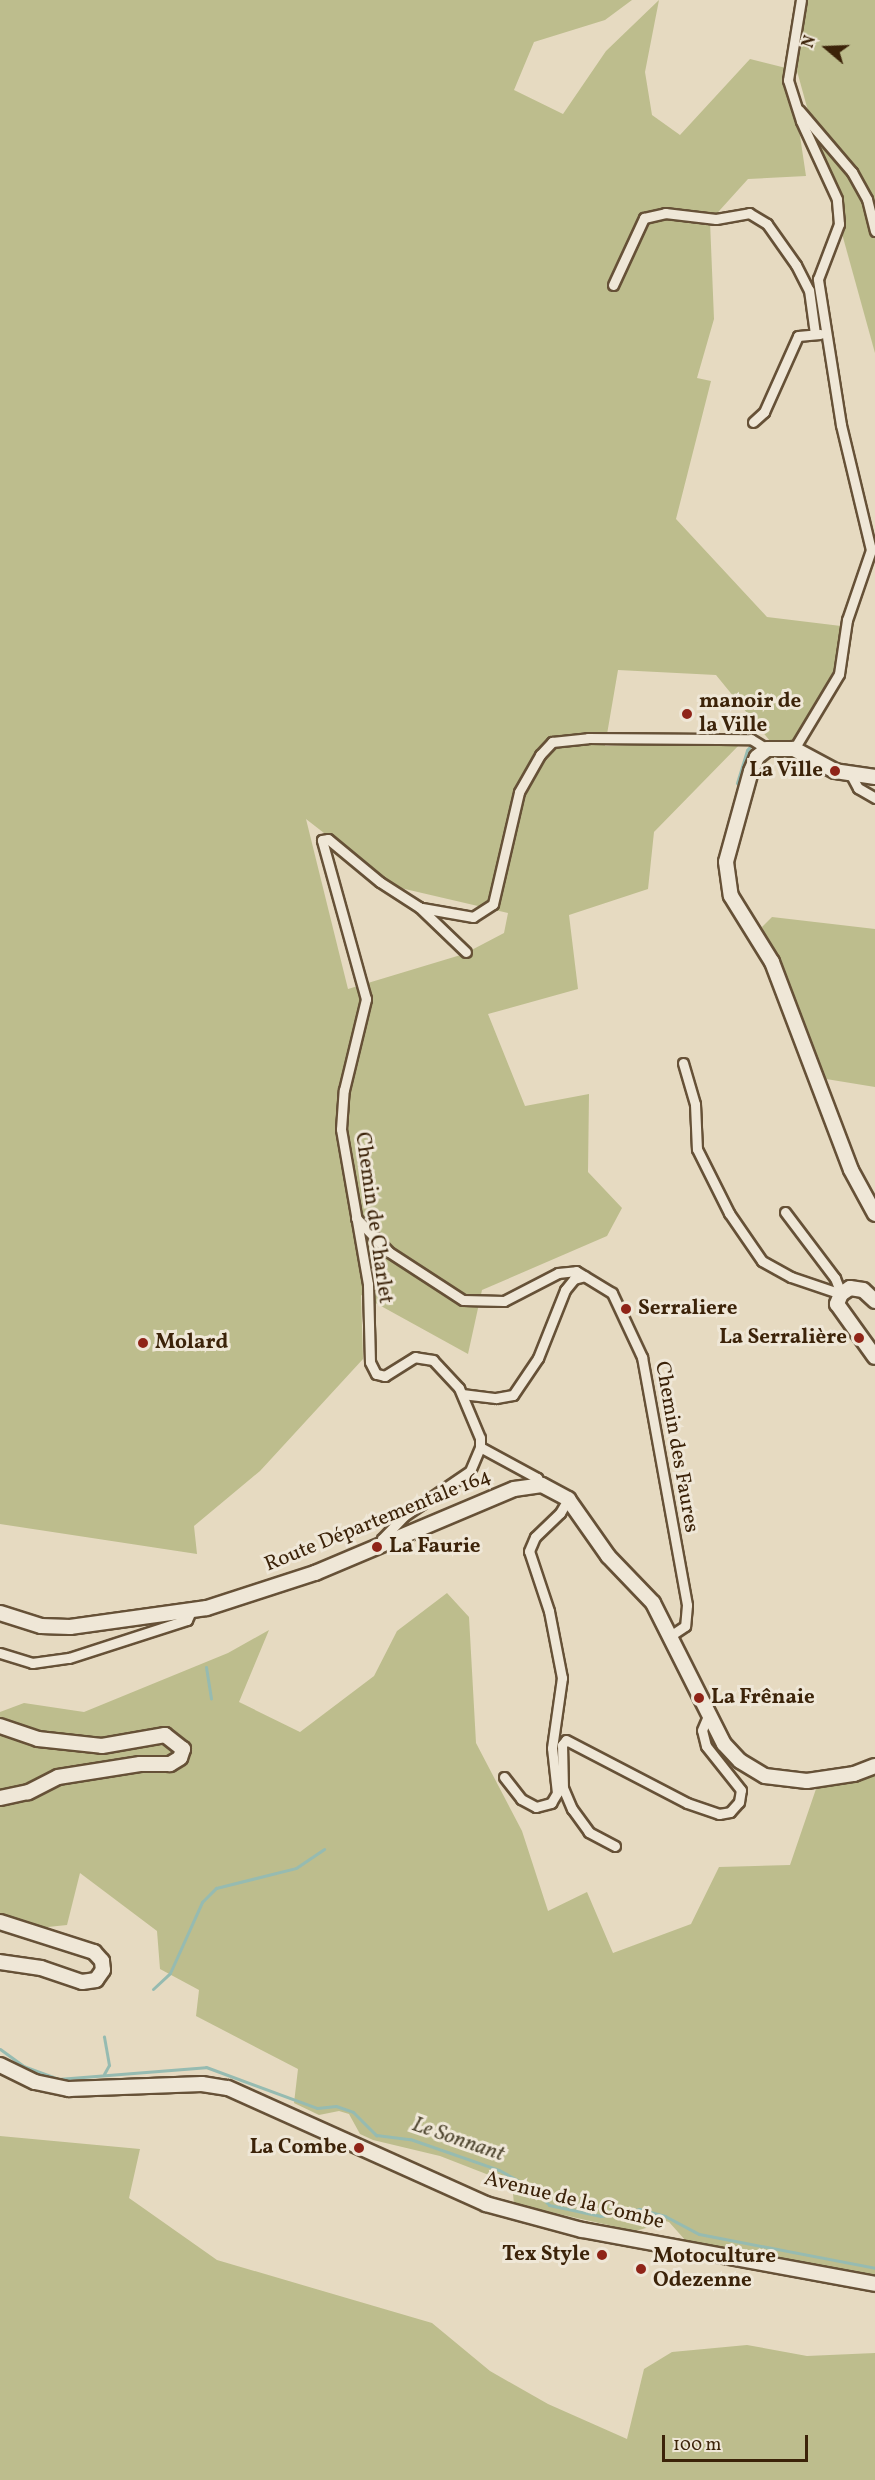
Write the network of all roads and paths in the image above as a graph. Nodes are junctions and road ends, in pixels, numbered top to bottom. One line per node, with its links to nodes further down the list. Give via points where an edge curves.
1 (801, 0): 2 (street, via 788,80)
2 (799, 110): 3 (street, via 852,172 867,199); 5 (street, via 837,199 839,224 818,279)
3 (875, 231)
4 (613, 285): 5 (street, via 644,218 666,213 716,219 749,213 767,224 796,265 809,290)
5 (820, 334): 6 (street, via 798,336 764,412); 8 (street, via 871,550 847,620 839,674)
6 (753, 422)
7 (767, 749): 8 (street); 12 (street, via 752,739 588,738 552,742 529,771 519,792 493,904 473,917); 16 (street, via 757,757 739,804 727,876 734,902 772,962 851,1170)
8 (794, 749): 9 (street, via 835,771)
9 (851, 775): 10 (street); 11 (street, via 858,788)
10 (875, 777)
11 (875, 798)
12 (419, 907): 13 (street); 17 (street, Chemin de Charlet, via 323,839 321,846 366,999 342,1103 344,1161)
13 (466, 952)
14 (683, 1063): 19 (street, via 695,1104 697,1149 729,1213 762,1261 791,1277)
15 (785, 1212): 19 (street, via 835,1278)
16 (875, 1214)
17 (356, 1217): 18 (street, via 389,1252 463,1300 504,1301 558,1273 576,1271); 22 (street, Chemin de Charlet, via 368,1284 370,1362 376,1374 385,1376 415,1356 423,1356 445,1369)
18 (585, 1276): 22 (street, via 574,1279 556,1304 538,1358 513,1395 496,1398); 29 (street, Chemin des Faures, via 612,1293 642,1357 687,1605 685,1626)
19 (841, 1294): 20 (street, via 858,1288); 21 (street, via 839,1310)
20 (875, 1301)
21 (875, 1357)
22 (462, 1394): 23 (street, Chemin de Charlet)
23 (480, 1447): 24 (street, via 537,1478); 26 (street, via 470,1471 404,1516 382,1539)
24 (542, 1485): 25 (street); 26 (street, Route Départementale 164, via 514,1489)
25 (568, 1500): 29 (street, via 608,1556 653,1603); 34 (street, via 535,1537 529,1551 549,1611 562,1678 552,1748 557,1793 551,1803 536,1808 521,1799)
26 (382, 1545): 27 (street, Route Départementale 164, via 286,1584)
27 (191, 1611): 28 (street, Route Départementale 164, via 70,1627 41,1626); 30 (street, via 187,1620 69,1658 32,1663)
28 (0, 1613)
29 (670, 1636): 31 (street)
30 (0, 1653)
31 (708, 1716): 33 (street, via 724,1744 740,1761 765,1776 826,1780); 36 (street, via 702,1730 706,1746 741,1790 739,1802 730,1812 719,1814 687,1803 566,1740 562,1744 563,1788 572,1809 589,1832)
32 (0, 1726): 35 (street, via 38,1739 102,1746 165,1735 183,1749 180,1758 170,1764 140,1764 58,1777 20,1795)
33 (875, 1766)
34 (504, 1776)
35 (0, 1798)
36 (615, 1846)
37 (0, 1922): 38 (street, via 94,1952 102,1961 103,1970 96,1980 82,1982 41,1968)
38 (0, 1962)
39 (0, 2065): 40 (street, Avenue de la Combe, via 35,2082 69,2089 202,2084 228,2088 486,2204 582,2230)
40 (875, 2284)

